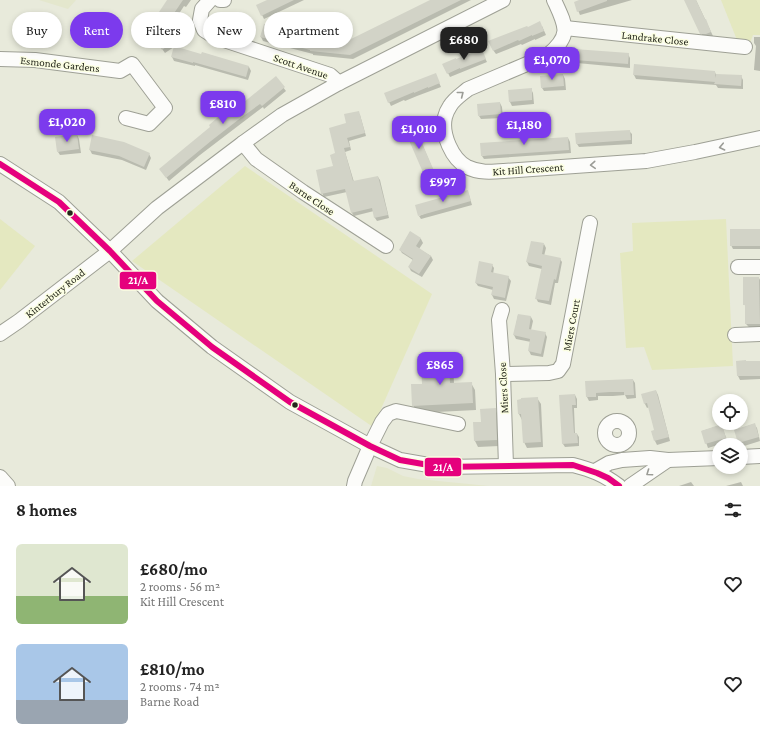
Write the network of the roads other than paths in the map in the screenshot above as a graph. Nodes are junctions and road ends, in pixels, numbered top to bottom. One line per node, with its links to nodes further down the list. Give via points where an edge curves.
1 (210, 0): 9 (street, Scott Avenue, via 202,9 200,20 204,30 215,37 330,75)
2 (220, 0): 3 (street)
3 (224, 0)
4 (503, 0): 9 (street, Kinterbury Road)
5 (554, 0): 6 (street)
6 (565, 28): 7 (street, Landrake Close); 11 (street, Kit Hill Crescent, one-way to 6, via 646,161 484,172 459,161 451,151 444,128 450,105 468,89 548,55 562,41)
7 (745, 47)
8 (0, 59): 10 (street, Esmonde Gardens, via 35,60 120,71 132,64 165,108 149,124)
9 (339, 83): 12 (street, Kinterbury Road, via 282,115)
10 (126, 118)
11 (760, 138)
12 (243, 143): 15 (street, Barne Close, via 256,159); 16 (street, Kinterbury Road, via 157,208)
13 (0, 164): 16 (street, via 59,202)
14 (590, 223): 23 (street, Miers Court, via 563,364 558,371 549,373)
15 (386, 246)
16 (110, 251): 20 (street, Kinterbury Road); 26 (street, via 157,301 212,346 290,402)
17 (738, 267): 18 (street)
18 (760, 267)
19 (502, 310): 23 (street, Miers Close, via 499,320)
20 (0, 334)
21 (760, 334): 22 (street)
22 (735, 335)
23 (503, 374): 32 (street, Miers Close)
24 (458, 424): 26 (street, via 396,411 388,414 382,422)
25 (626, 441): 29 (street)
26 (370, 446): 32 (street, via 400,460 440,467); 36 (street)
27 (760, 456): 28 (street)
28 (748, 457)
29 (650, 458): 31 (street); 33 (street, via 609,463)
30 (712, 458): 31 (street)
31 (668, 460): 38 (street, one-way to 38)
32 (506, 466): 33 (street, via 573,465)
33 (595, 471): 37 (street)
34 (0, 477): 35 (street)
35 (8, 486)
36 (354, 486)
37 (619, 486)
38 (630, 486)

